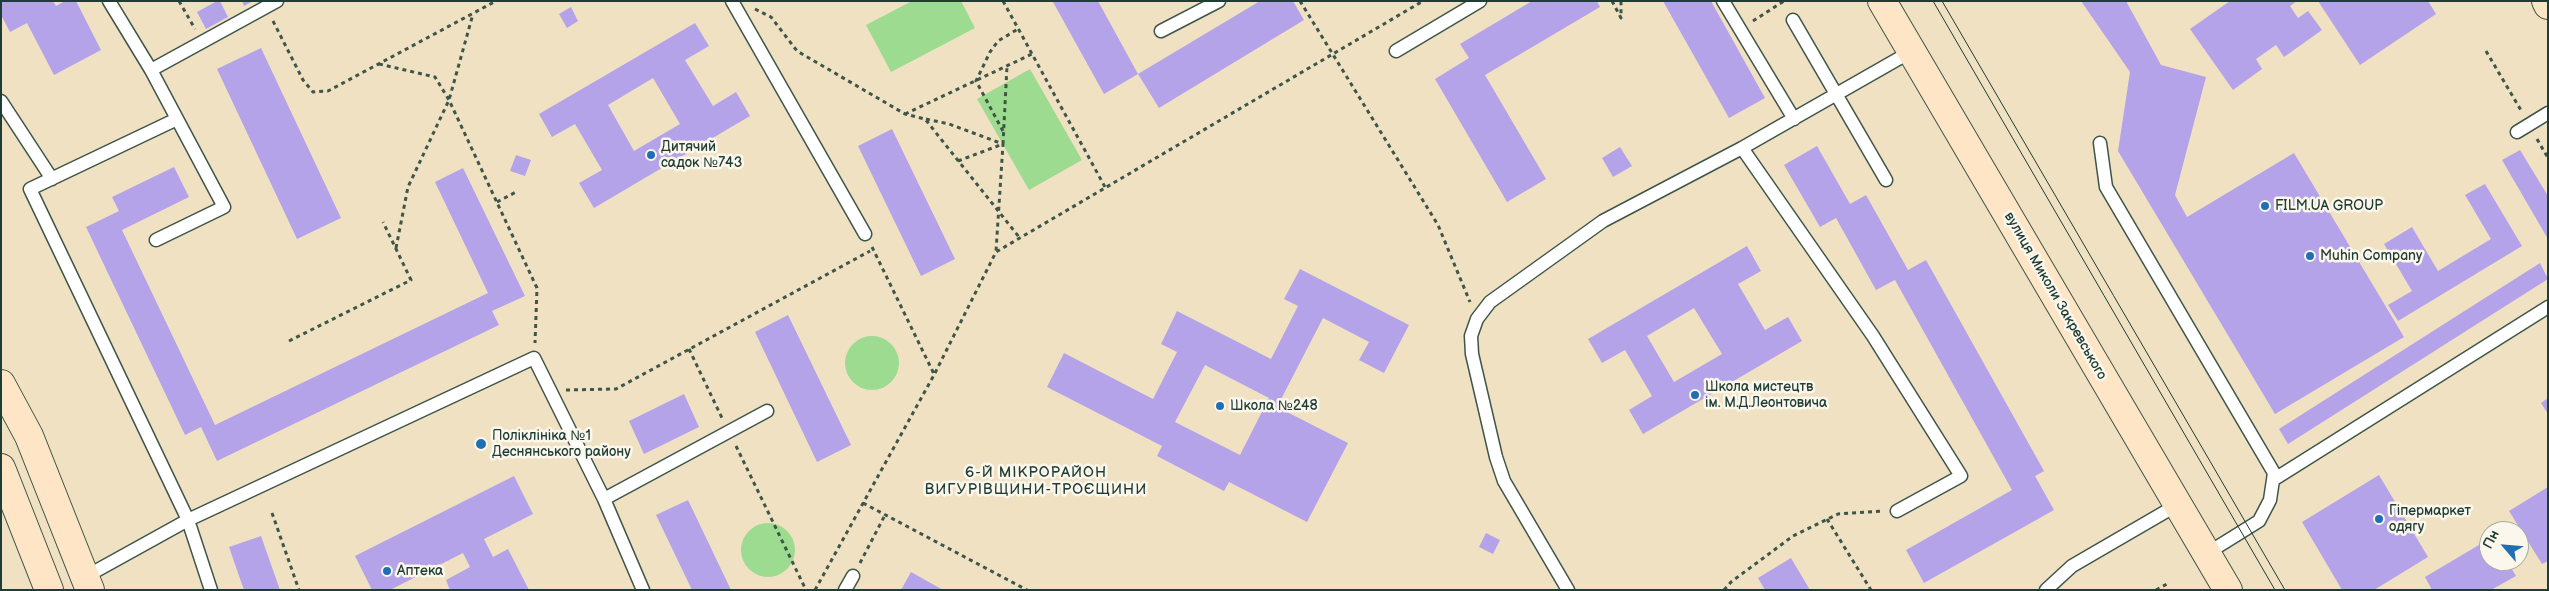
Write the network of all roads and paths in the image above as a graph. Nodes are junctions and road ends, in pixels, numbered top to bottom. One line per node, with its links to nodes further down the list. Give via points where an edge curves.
1 (109, 1): 32 (lane)
2 (179, 1): 24 (path)
3 (496, 1): 19 (path)
4 (732, 1): 57 (lane)
5 (1003, 1): 21 (path)
6 (1218, 1): 23 (lane)
7 (1300, 1): 29 (path)
8 (1423, 1): 29 (path)
9 (1480, 1): 27 (lane)
10 (1612, 1): 11 (path, via 1621,18)
11 (1621, 1)
12 (1723, 1): 22 (lane)
13 (1784, 1): 22 (path)
14 (1882, 1): 25 (street, вулиця Миколи Закревського)
15 (2546, 1): 17 (street)
16 (272, 4): 24 (lane); 30 (path, via 303,80 313,92 328,92)
17 (2548, 4)
18 (746, 5): 38 (path, via 771,17 797,51)
19 (473, 14): 30 (path); 35 (path)
20 (1793, 20): 34 (lane)
21 (1018, 29): 28 (path); 33 (path, via 998,41)
22 (1740, 29): 41 (lane)
23 (1161, 31)
24 (203, 42): 32 (lane)
25 (1912, 51): 34 (lane); 78 (street, вулиця Миколи Закревського)
26 (2486, 51): 42 (path)
27 (1396, 52)
28 (1032, 54): 31 (path); 52 (path)
29 (1335, 54): 52 (path); 64 (path, via 1438,225)
30 (379, 64): 35 (path, via 435,77)
31 (1007, 66): 33 (path); 43 (path)
32 (151, 70): 39 (lane)
33 (976, 81): 38 (path); 43 (path)
34 (1836, 94): 41 (lane); 51 (lane)
35 (449, 100): 54 (path); 60 (path, via 408,187)
36 (1, 101): 50 (lane)
37 (2548, 113): 42 (lane)
38 (905, 114): 40 (path)
39 (177, 119): 50 (lane); 59 (lane, via 224,208)
40 (925, 119): 46 (path, via 949,124); 49 (path)
41 (1794, 119): 47 (lane)
42 (2529, 124): 44 (lane); 48 (path)
43 (1004, 131): 46 (path)
44 (2517, 132)
45 (2100, 142): 75 (lane, via 2106,187 2274,473)
46 (1003, 144): 49 (path); 55 (path)
47 (1742, 148): 64 (lane, via 1603,221 1490,302); 79 (lane, via 1873,336 1961,476)
48 (2548, 158)
49 (958, 160): 55 (path)
50 (52, 179): 83 (lane, via 30,189)
51 (1886, 180)
52 (1105, 187): 58 (path)
53 (516, 192): 54 (path)
54 (497, 202): 67 (path, via 537,288)
55 (1000, 213): 58 (path); 62 (path)
56 (383, 222): 60 (path)
57 (865, 234): 61 (path)
58 (1019, 237): 62 (path)
59 (156, 240)
60 (396, 248): 65 (path, via 411,280)
61 (873, 249): 66 (path); 68 (path)
62 (996, 252): 68 (path)
63 (2548, 307): 75 (lane)
64 (1477, 319): 96 (lane, via 1471,336 1472,354 1504,481)
65 (289, 342)
66 (689, 349): 70 (path, via 616,388); 72 (path)
67 (534, 358): 70 (lane); 83 (lane)
68 (934, 375): 77 (path)
69 (1, 384): 86 (street, via 29,436)
70 (550, 390): 76 (lane)
71 (767, 410): 76 (lane)
72 (723, 420)
73 (732, 438): 92 (path)
74 (1, 468): 88 (street)
75 (2273, 480): 84 (lane, via 2270,500 2259,521)
76 (604, 499): 91 (lane)
77 (863, 503): 81 (path); 93 (path)
78 (2177, 505): 84 (street, вулиця Миколи Закревського); 99 (lane, via 2072,566)
79 (1897, 511): 82 (path, via 1838,514)
80 (272, 512): 90 (path)
81 (886, 515): 85 (path); 95 (path)
82 (1827, 519): 97 (path, via 1793,536); 98 (path)
83 (188, 520): 86 (lane); 89 (lane)
84 (2206, 554): 101 (street, вулиця Миколи Закревського)
85 (852, 576): 94 (lane)
86 (88, 583)
87 (2167, 584): 100 (path)
88 (49, 590)
89 (211, 590)
90 (299, 590)
91 (643, 590)
92 (806, 590)
93 (816, 590)
94 (846, 590)
95 (1027, 590)
96 (1568, 590)
97 (1724, 590)
98 (1871, 590)
99 (2046, 590)
100 (2156, 590)
101 (2228, 590)

